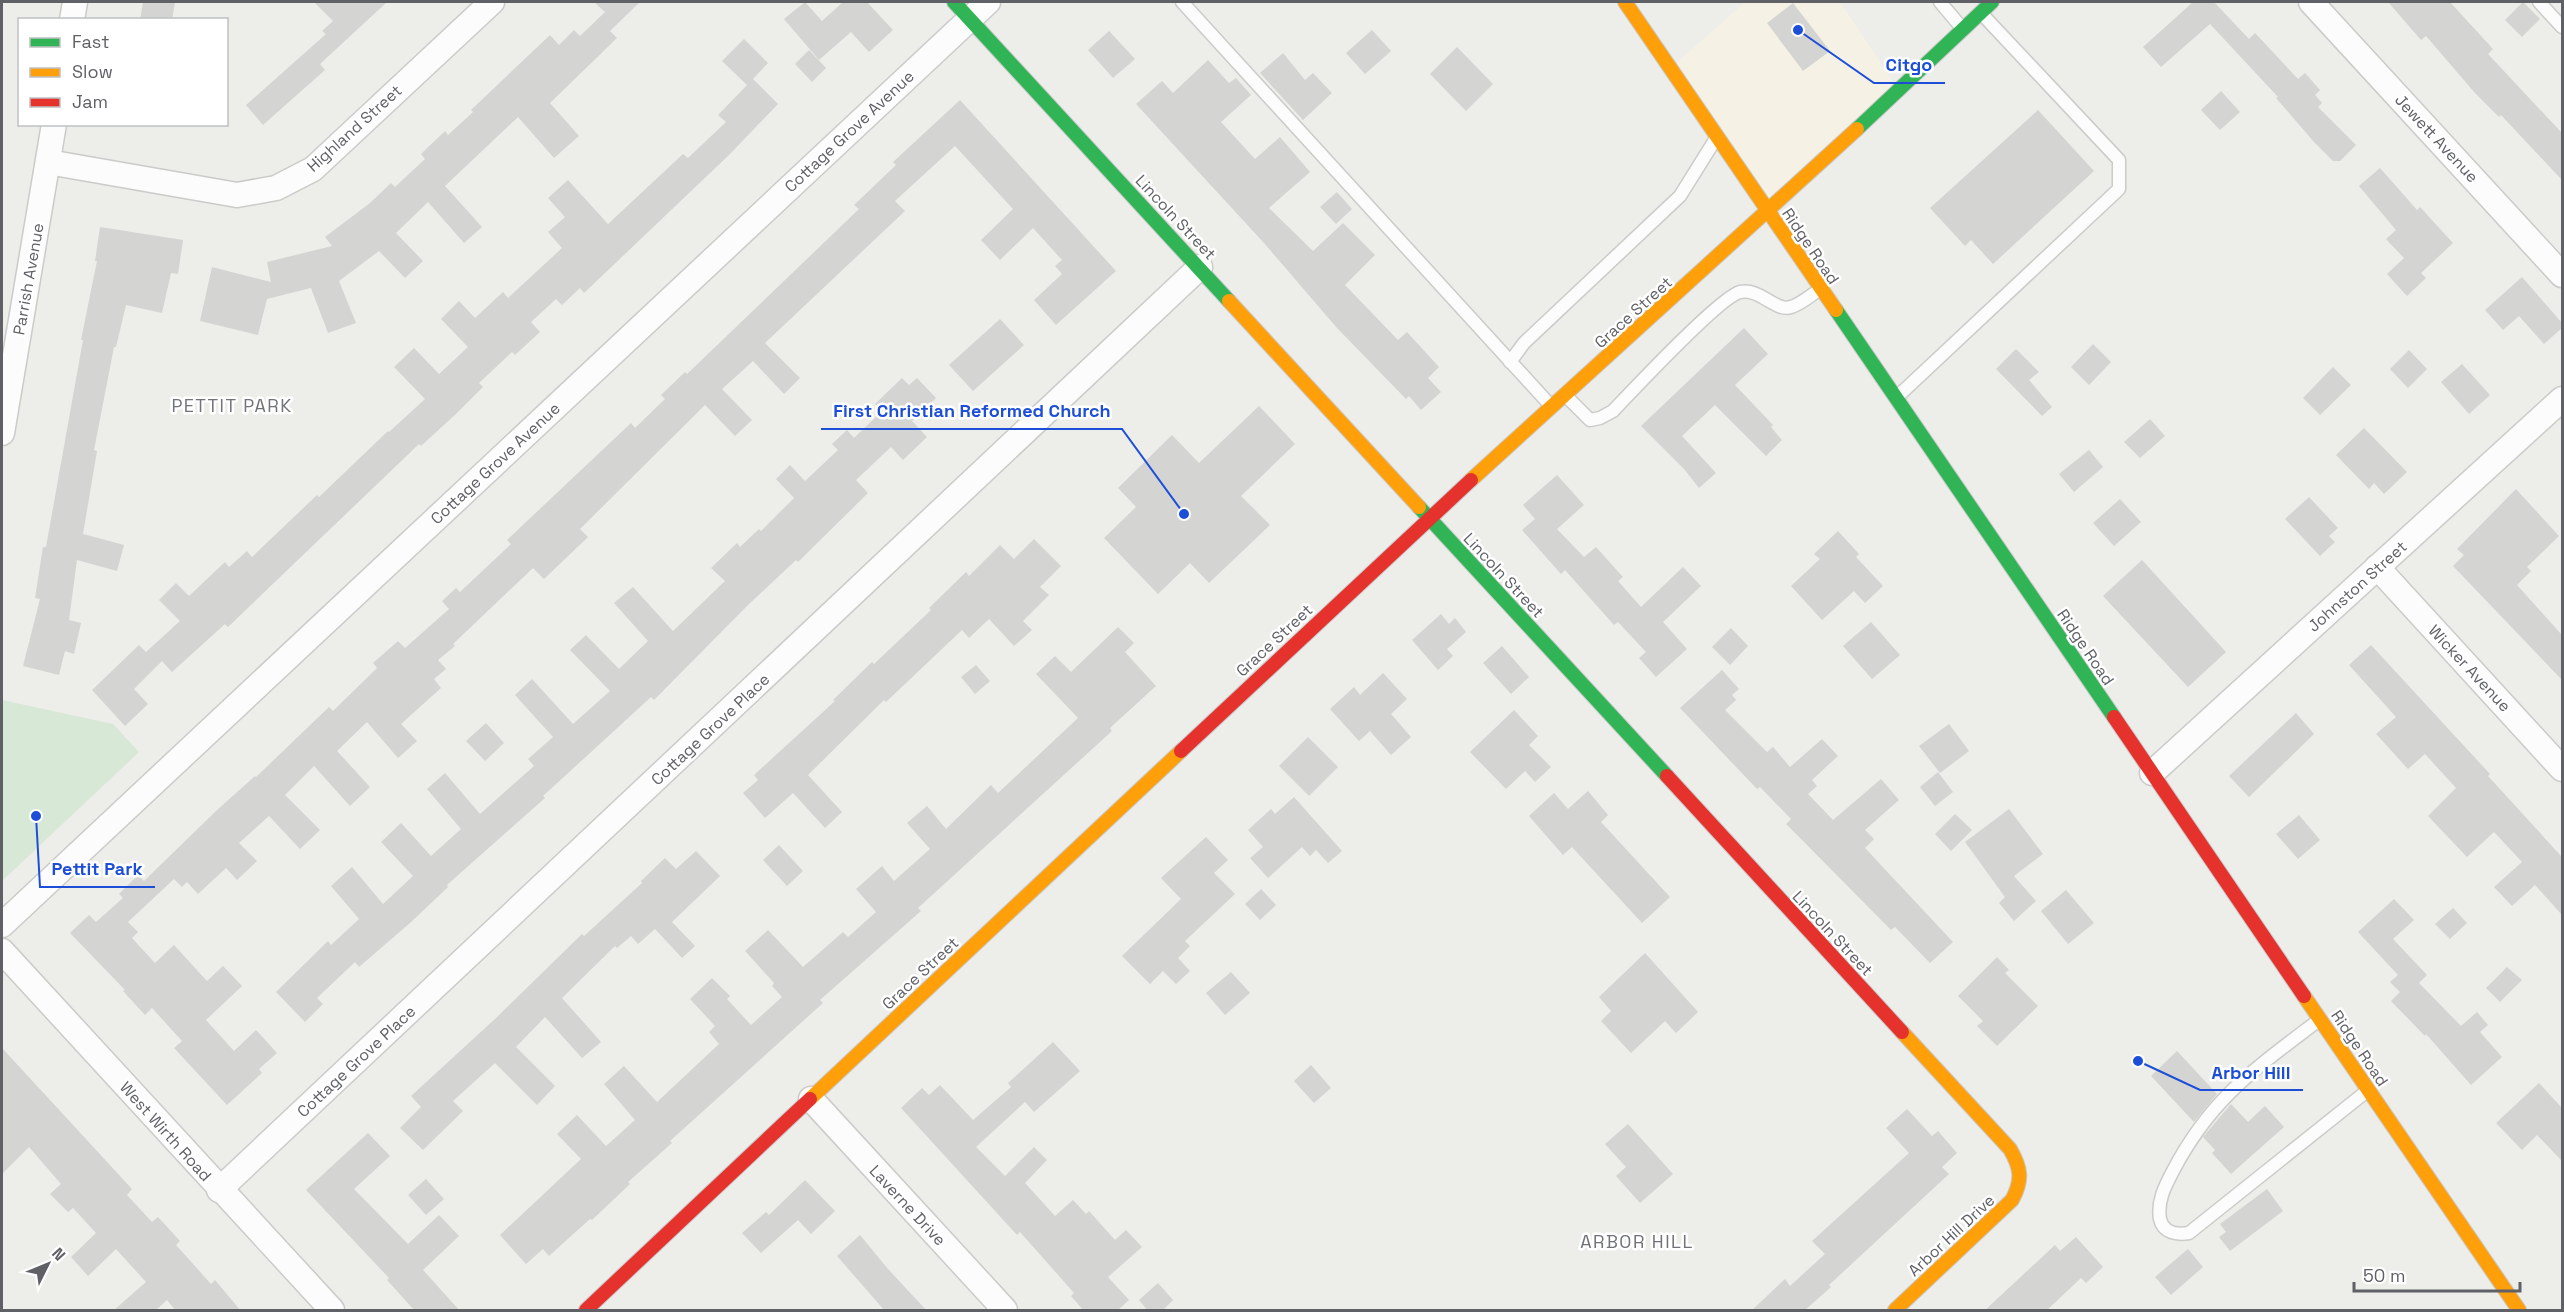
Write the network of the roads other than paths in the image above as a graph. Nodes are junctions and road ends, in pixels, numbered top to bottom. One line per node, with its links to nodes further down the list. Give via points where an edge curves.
1 (75, 2): 12 (street)
2 (492, 2): 17 (street, Highland Street, via 313,169 276,188 237,195)
3 (988, 2): 10 (street, Cottage Grove Avenue)
4 (1182, 2): 22 (lane)
5 (1625, 2): 16 (street, Ridge Road)
6 (1940, 2): 14 (lane)
7 (1992, 2): 11 (street, Grace Street)
8 (2312, 2): 20 (street, Jewett Avenue)
9 (2539, 2): 13 (lane)
10 (962, 10): 19 (street, Lincoln Street); 32 (street, Cottage Grove Avenue)
11 (1980, 13): 14 (street, Grace Street); 24 (lane, via 2119,160 2119,189)
12 (72, 18)
13 (2562, 27)
14 (1963, 28): 18 (street, Grace Street)
15 (54, 126): 17 (street, Parrish Avenue)
16 (1717, 136): 18 (street, Ridge Road); 22 (lane, via 1680,196 1524,343)
17 (48, 162): 27 (street, Parrish Avenue)
18 (1768, 212): 21 (street, Ridge Road); 23 (street, Grace Street)
19 (1200, 267): 28 (street, Lincoln Street); 38 (street, Cottage Grove Place)
20 (2562, 275)
21 (1821, 289): 23 (lane, via 1791,307 1781,307 1757,292 1739,292 1710,314 1613,411 1600,418 1590,420); 24 (street, Ridge Road)
22 (1510, 363): 26 (lane)
23 (1565, 395): 26 (street, Grace Street)
24 (1895, 398): 31 (street, Ridge Road)
25 (2562, 399): 29 (street, Johnston Street)
26 (1552, 407): 28 (street, Grace Street)
27 (2, 433)
28 (1429, 518): 36 (street, Grace Street); 37 (street, Lincoln Street, via 2010,1149)
29 (2377, 567): 30 (street, Wicker Avenue); 31 (street, Johnston Street)
30 (2562, 769)
31 (2152, 773): 34 (street, Ridge Road)
32 (2, 925)
33 (2, 951): 38 (street, West Wirth Road)
34 (2320, 1019): 35 (street, Ridge Road); 35 (lane, via 2244,1077 2214,1107 2189,1140 2162,1192 2161,1222 2177,1235 2189,1233)
35 (2369, 1090): 43 (street, Ridge Road)
36 (811, 1100): 41 (street, Grace Street); 42 (street, Laverne Drive)
37 (2022, 1177): 39 (street, Arbor Hill Drive, via 2012,1200)
38 (219, 1190): 40 (street, West Wirth Road)
39 (1902, 1308)
40 (332, 1311)
41 (586, 1311)
42 (1005, 1311)
43 (2519, 1311)

